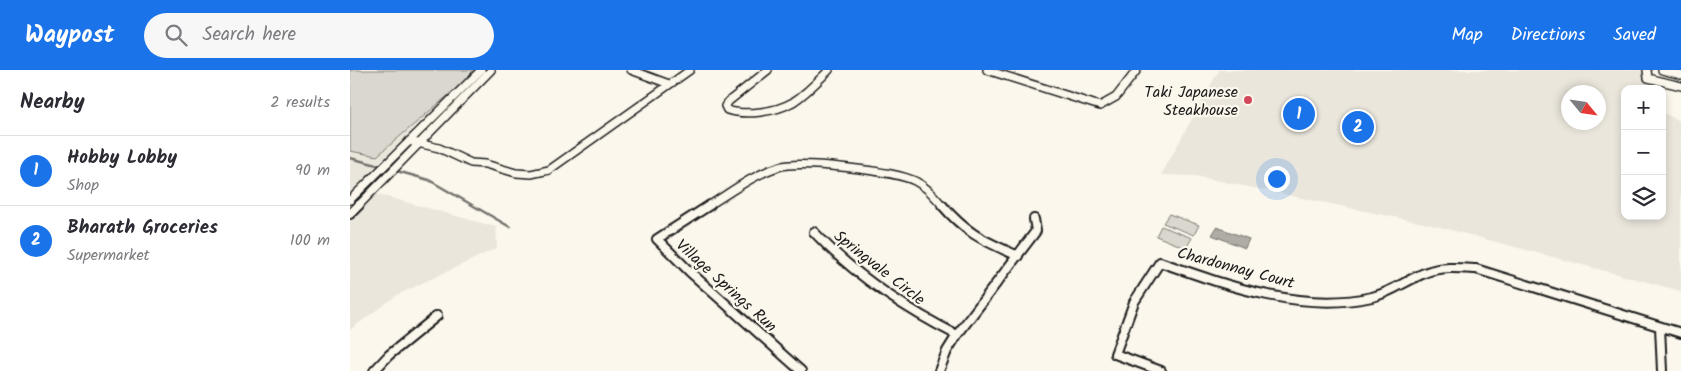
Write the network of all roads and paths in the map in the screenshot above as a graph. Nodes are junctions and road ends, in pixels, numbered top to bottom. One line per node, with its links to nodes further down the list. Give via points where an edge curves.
1 (481, 70): 14 (street)
2 (491, 70): 15 (street)
3 (631, 70): 12 (street)
4 (690, 70): 12 (street)
5 (768, 70): 6 (street, via 729,101 725,106 727,110 742,114 785,106)
6 (829, 70)
7 (991, 70): 8 (street, via 1106,106)
8 (1137, 70)
9 (1647, 70): 13 (street, via 1648,78)
10 (1662, 70): 11 (street)
11 (1681, 75)
12 (669, 84): 15 (street, via 540,174 510,173 486,164 468,162 456,154)
13 (1681, 86)
14 (409, 141): 15 (street); 16 (street)
15 (421, 142): 17 (street)
16 (350, 200)
17 (350, 214)
18 (1034, 219): 20 (street, via 1036,231)
19 (814, 232): 24 (street, Springvale Circle, via 828,248 892,298 922,318)
20 (1018, 256): 24 (street); 26 (street, Village Springs Run, via 977,238 958,224 927,188 916,181 900,175 807,164 780,166 752,178 657,239)
21 (437, 316): 25 (street, via 388,355)
22 (1660, 327): 23 (street, Chardonnay Court); 28 (street, Chardonnay Court, via 1476,269 1426,272 1371,297 1332,302 1278,297 1160,262 1134,302 1114,354); 29 (street)
23 (1681, 333)
24 (958, 335): 27 (street)
25 (374, 371)
26 (801, 371)
27 (938, 371)
28 (1161, 371)
29 (1662, 371)

